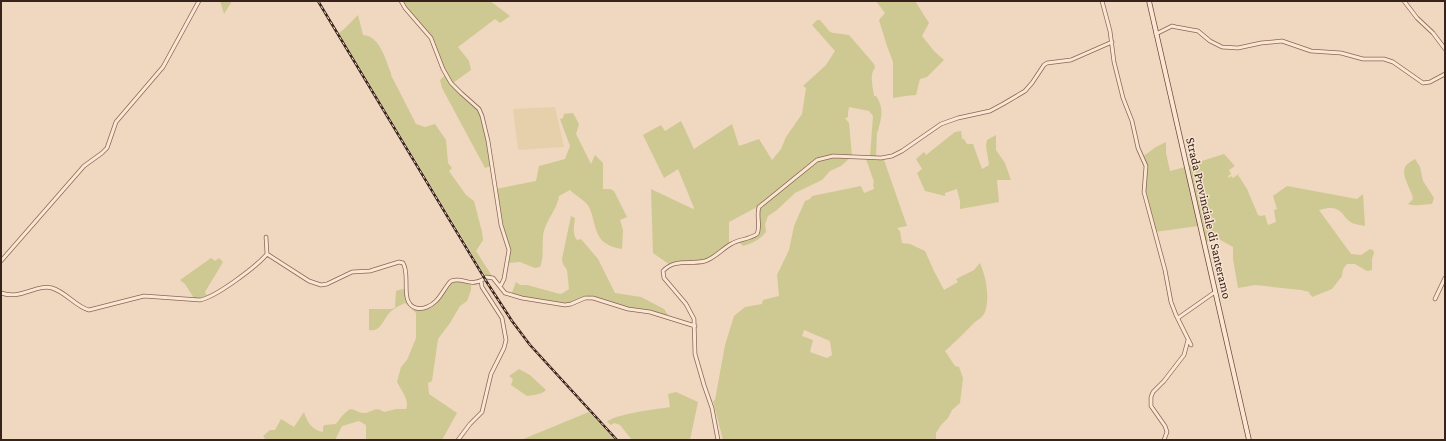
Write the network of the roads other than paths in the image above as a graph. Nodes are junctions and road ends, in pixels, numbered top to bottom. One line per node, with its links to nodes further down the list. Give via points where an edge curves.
1 (199, 1): 12 (street, via 163,66 116,122 107,148 84,166)
2 (401, 1): 15 (street, via 431,38 443,69 452,83 476,106 482,116 501,225 509,250 503,283)
3 (1102, 1): 7 (street)
4 (1149, 1): 6 (main road, Strada Provinciale di Santeramo)
5 (1404, 1): 8 (street)
6 (1156, 34): 9 (street, via 1176,26 1198,31 1222,47 1238,48 1282,42 1311,51 1341,53 1363,59 1384,59 1396,64 1423,83); 17 (main road, Strada Provinciale di Santeramo)
7 (1112, 42): 19 (street, via 1113,59 1138,148 1146,166 1144,192 1171,302); 20 (street, via 1071,60 1047,63 1022,94 990,111 941,124 897,154 881,158 833,156 817,160 759,207 757,234 729,245 709,259 677,263 663,271 664,278 686,304)
8 (1445, 49)
9 (1445, 74)
10 (266, 237): 11 (street)
11 (267, 254): 14 (street, via 309,281 321,285 352,272 370,271 403,263 408,303 418,309 428,307 436,301 451,281 474,284); 16 (street, via 219,292 200,300 144,296 89,310 52,288 41,288 13,296)
12 (1, 261)
13 (1445, 278): 18 (street)
14 (484, 279): 15 (street, via 491,277); 23 (street, via 482,287 502,320 506,340 491,374 482,412)
15 (499, 286): 20 (street, via 506,293 522,298 565,305 593,298)
16 (1, 292)
17 (1216, 292): 19 (street); 26 (main road, Strada Provinciale di Santeramo)
18 (1435, 298)
19 (1178, 318): 21 (street)
20 (695, 326): 24 (street, via 695,354 712,408)
21 (1188, 339): 22 (street); 25 (street, via 1184,355 1151,396 1151,406 1167,432)
22 (1191, 345)
23 (458, 440)
24 (718, 440)
25 (1164, 440)
26 (1249, 440)

